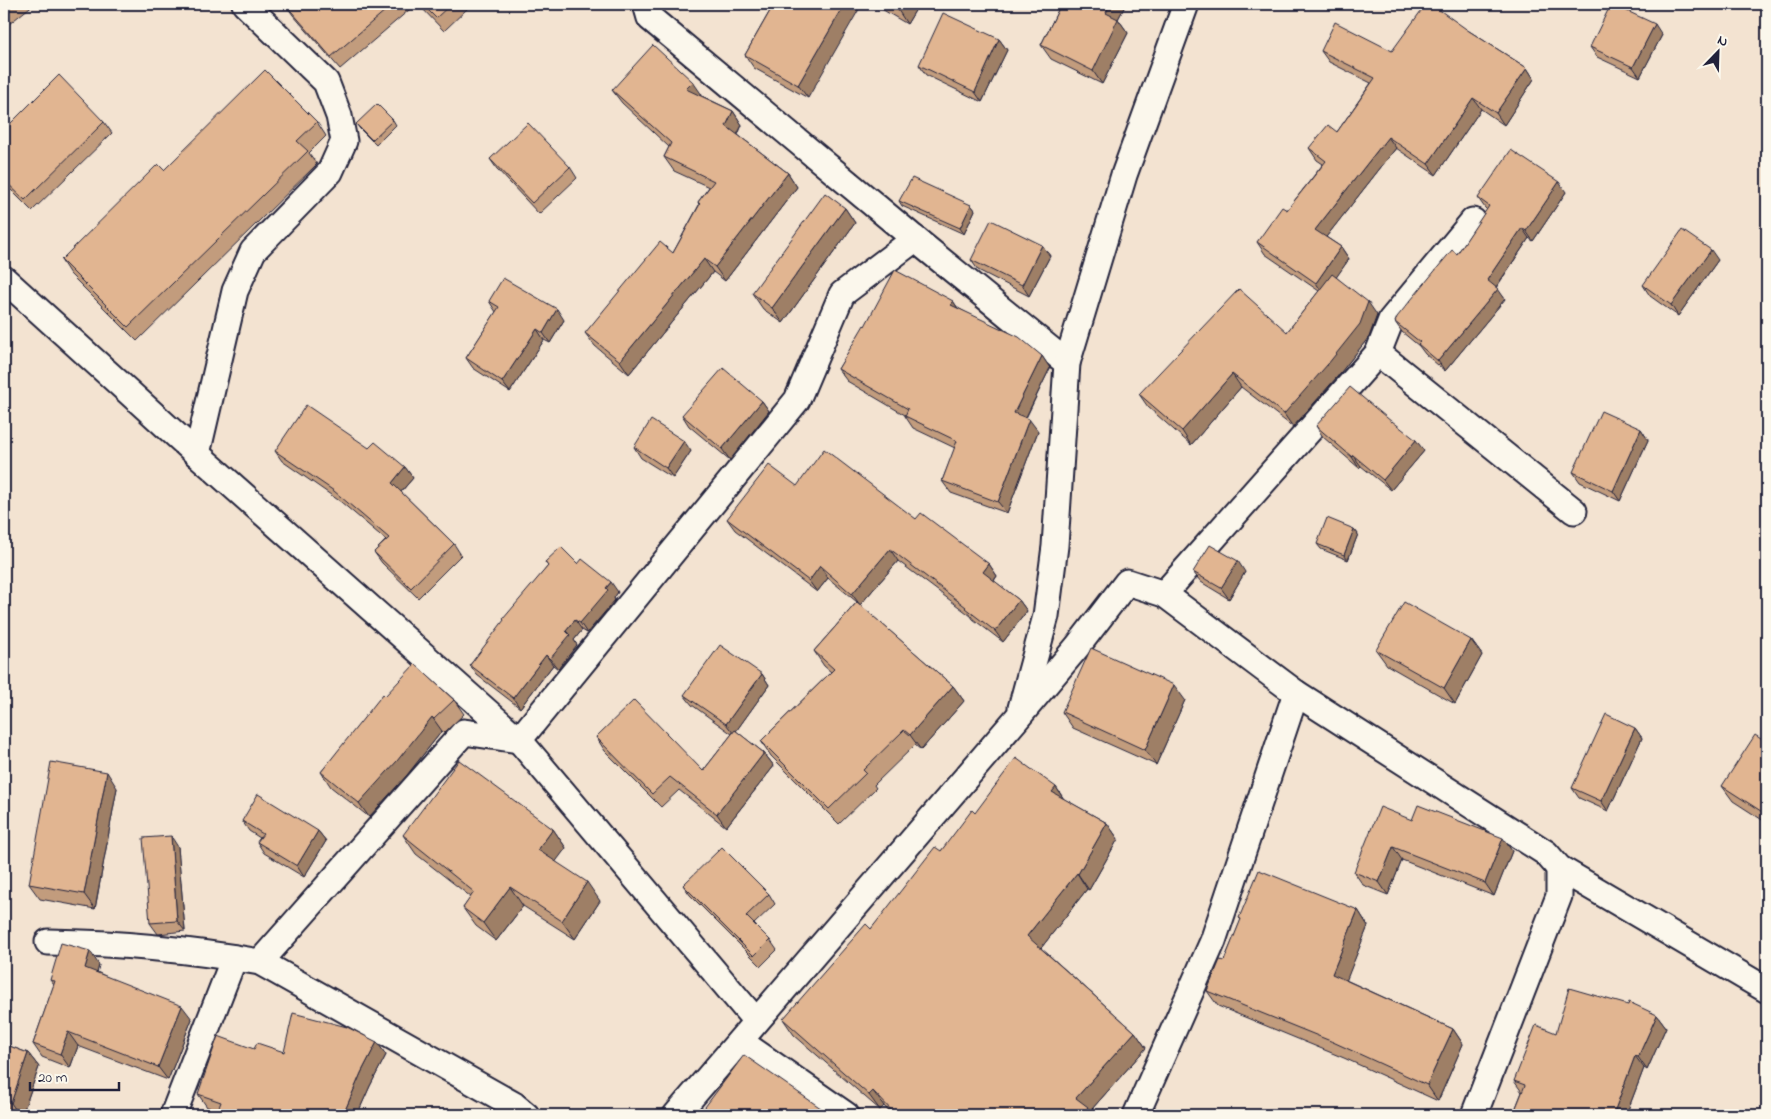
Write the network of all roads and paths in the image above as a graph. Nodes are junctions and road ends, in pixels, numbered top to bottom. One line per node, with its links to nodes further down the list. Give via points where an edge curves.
1 (245, 4): 9 (street, via 326,82 339,116 344,141 330,172 253,251 235,291)
2 (646, 4): 5 (street, via 650,18)
3 (1186, 4): 8 (street, via 1124,175)
4 (1472, 221): 7 (street, via 1392,320)
5 (915, 239): 8 (street); 14 (street, via 842,294 797,400)
6 (4, 279): 9 (street)
7 (1378, 353): 10 (street); 11 (street)
8 (1067, 363): 13 (street, via 1050,590)
9 (197, 454): 14 (street)
10 (1574, 511)
11 (1164, 594): 12 (street); 13 (street, via 1127,582)
12 (1296, 694): 15 (street, via 1546,853); 26 (street, via 1213,941)
13 (1020, 716): 20 (street)
14 (519, 740): 18 (street, via 464,732); 20 (street)
15 (1559, 868): 19 (street); 27 (street, via 1559,896)
16 (48, 942): 17 (street, via 94,942)
17 (234, 958): 18 (street); 22 (street)
18 (260, 962): 23 (street, via 505,1100)
19 (1767, 990)
20 (756, 1022): 21 (street)
21 (740, 1042): 24 (street); 25 (street)
22 (173, 1115)
23 (526, 1115)
24 (676, 1115)
25 (846, 1115)
26 (1136, 1115)
27 (1474, 1115)

